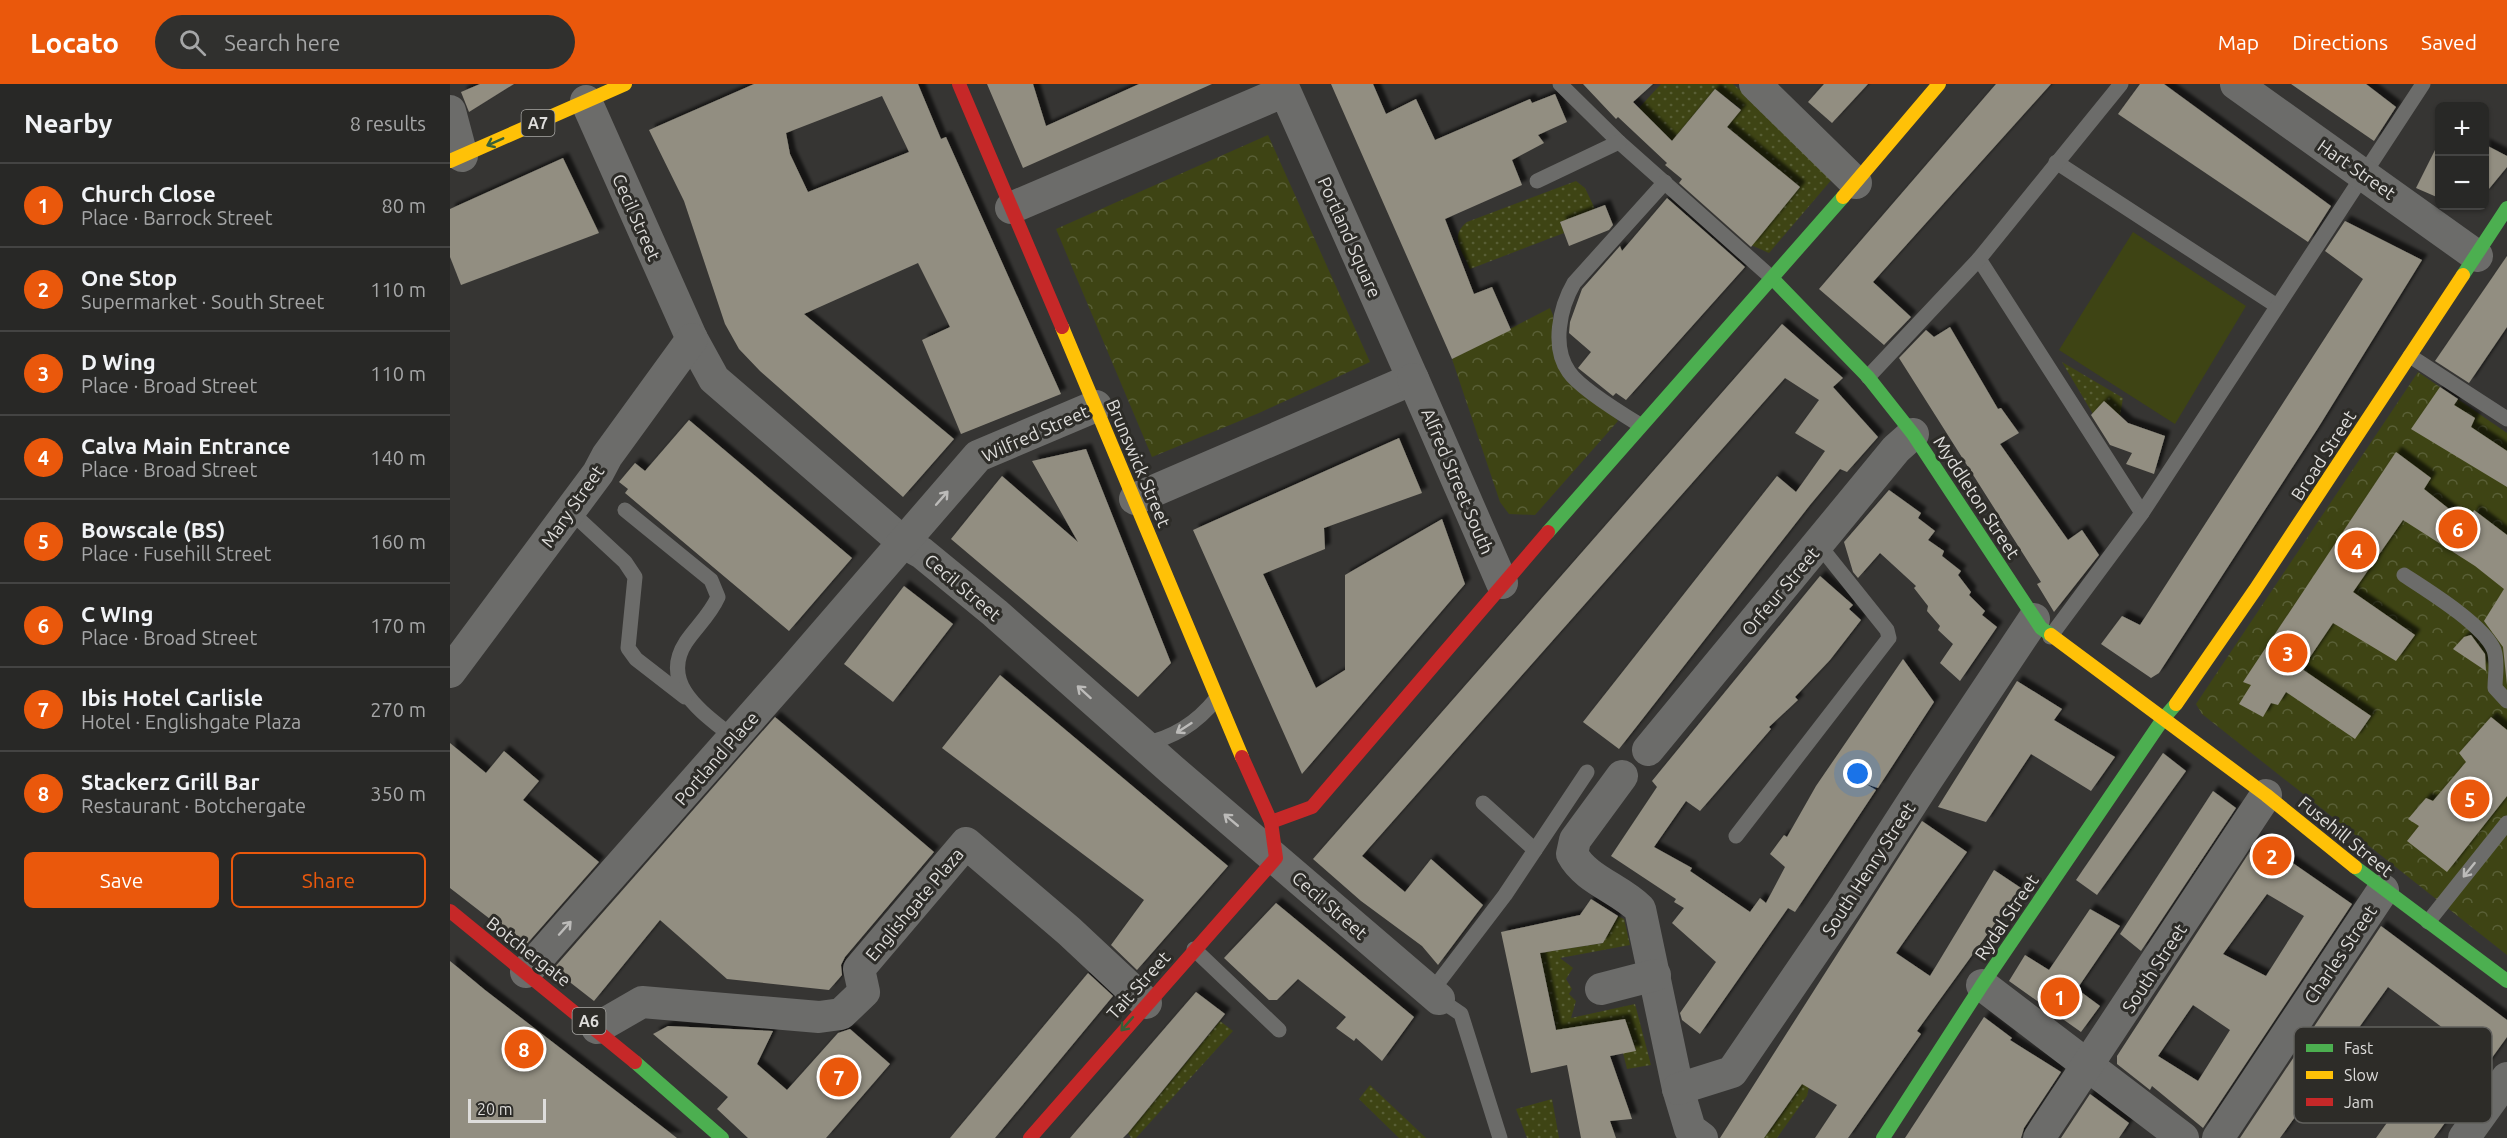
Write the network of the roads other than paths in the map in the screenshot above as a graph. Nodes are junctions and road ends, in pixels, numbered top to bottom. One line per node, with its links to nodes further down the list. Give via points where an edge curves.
1 (625, 84): 10 (street, A7)
2 (959, 84): 19 (street, Brunswick Street)
3 (1560, 84): 12 (lane)
4 (1755, 84): 18 (street)
5 (1939, 84): 18 (street)
6 (2121, 84): 14 (lane)
7 (2236, 84): 15 (street, Hart Street)
8 (2419, 86): 15 (lane)
9 (1284, 87): 19 (street, Portland Square); 28 (street, Portland Square)
10 (586, 101): 13 (street, A7, one-way to 13); 25 (street, Cecil Street)
11 (450, 111): 13 (street)
12 (1619, 142): 16 (lane); 17 (lane)
13 (456, 159)
14 (2056, 162): 22 (lane); 24 (lane)
15 (2364, 174): 21 (street, Hart Street); 24 (lane)
16 (1537, 181)
17 (1665, 182): 23 (lane); 31 (lane, via 1574,283 1562,315 1562,359 1569,374)
18 (1856, 183): 23 (street)
19 (1011, 208): 29 (street, Brunswick Street)
20 (2507, 208): 21 (street, Broad Street)
21 (2478, 256): 26 (street, Broad Street)
22 (1979, 259): 27 (lane); 36 (lane)
23 (1773, 279): 27 (street, Myddleton Street); 31 (street)
24 (2277, 306): 36 (lane)
25 (692, 339): 35 (street, Mary Street); 37 (street, Cecil Street, via 714,379)
26 (2410, 356): 30 (lane); 46 (street, Broad Street, via 2255,590)
27 (1868, 377): 32 (street, Myddleton Street)
28 (1413, 379): 33 (street); 40 (street, Alfred Street South)
29 (1096, 406): 33 (street, Brunswick Street); 37 (street, Wilfred Street, one-way to 29, via 978,456)
30 (2507, 419)
31 (1640, 425): 40 (street)
32 (1913, 434): 38 (street, Orfeur Street, via 1896,449); 41 (street, Myddleton Street)
33 (1135, 499): 44 (street, Brunswick Street)
34 (625, 510): 43 (lane, via 711,580 718,597 678,658 680,687)
35 (570, 511): 42 (street, Mary Street); 43 (lane, via 626,562 635,577 628,648 636,659)
36 (2142, 513): 41 (lane)
37 (904, 543): 47 (street, Portland Place); 48 (street, Cecil Street, one-way to 37, via 995,614 922,553)
38 (1819, 544): 49 (street, Orfeur Street); 56 (lane, via 1887,630 1889,638)
39 (2404, 575): 45 (lane, via 2488,640 2495,652 2495,688)
40 (1502, 583): 54 (street, via 1312,807)
41 (2042, 628): 46 (street, Myddleton Street); 74 (street, South Henry Street, via 1732,1072)
42 (450, 672)
43 (689, 699): 47 (lane)
44 (1216, 699): 48 (lane, one-way to 48, via 1202,717 1166,740); 54 (street, Brunswick Street)
45 (2507, 701)
46 (2163, 719): 52 (street, Fusehill Street); 66 (street, Rydal Street)
47 (734, 738): 63 (street, Portland Place, one-way to 47)
48 (1143, 744): 58 (street, Cecil Street, one-way to 48)
49 (1648, 750)
50 (1587, 772): 57 (lane)
51 (1622, 776): 64 (street, via 1575,840 1572,854 1580,869 1629,898 1640,909)
52 (2266, 795): 59 (street, Fusehill Street); 72 (street, South Street)
53 (1483, 803): 57 (lane)
54 (1271, 822): 58 (street, Brunswick Street)
55 (2506, 824): 61 (lane, one-way to 61)
56 (1736, 836)
57 (1535, 850): 68 (lane)
58 (1276, 858): 62 (street, Tait Street); 68 (street, Cecil Street)
59 (2383, 890): 61 (street, Fusehill Street); 84 (street, Charles Street)
60 (450, 911): 63 (street, Botchergate / A6)
61 (2428, 922): 65 (street, Fusehill Street)
62 (1194, 949): 69 (street, Tait Street); 71 (lane)
63 (526, 972): 70 (street, Botchergate / A6)
64 (1655, 975): 67 (street); 74 (street)
65 (2507, 981)
66 (1982, 985): 72 (street); 81 (street, Rydal Street)
67 (1600, 989)
68 (1435, 995): 79 (lane, via 1461,1014)
69 (1146, 1003): 70 (street, Englishgate Plaza, via 966,843 859,969 864,992 841,1014 819,1017 642,1002); 78 (street, Tait Street, one-way to 78)
70 (597, 1028): 77 (street, Botchergate / A6)
71 (1279, 1030)
72 (2089, 1066): 82 (street, South Street); 83 (street)
73 (2507, 1078): 75 (street)
74 (1678, 1089): 80 (street, via 1690,1129)
75 (2492, 1099)
76 (2475, 1123): 85 (street)
77 (722, 1138)
78 (1030, 1138)
79 (1500, 1138)
80 (1702, 1138)
81 (1883, 1138)
82 (2039, 1138)
83 (2184, 1138)
84 (2218, 1138)
85 (2464, 1138)

